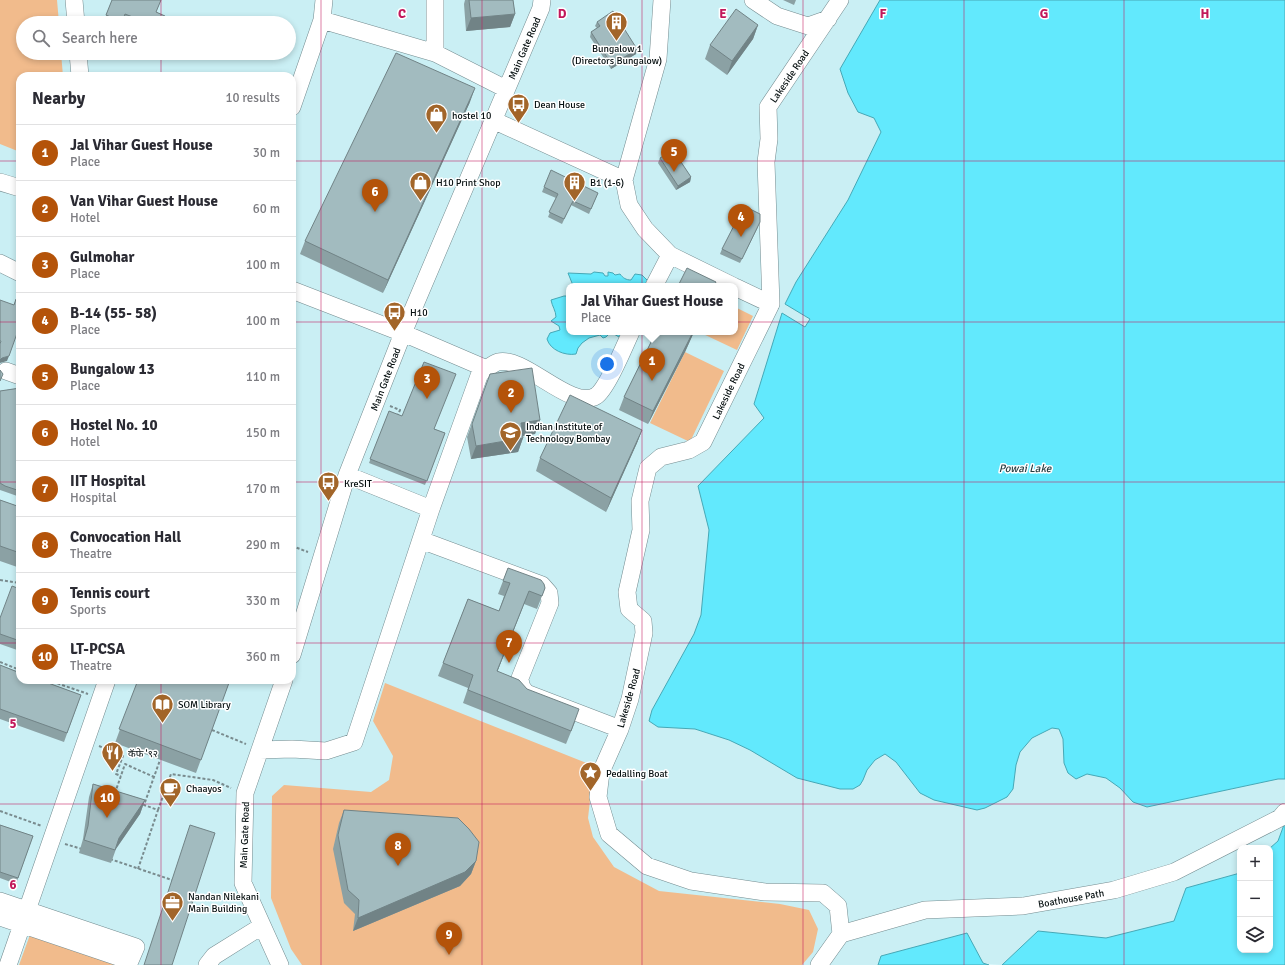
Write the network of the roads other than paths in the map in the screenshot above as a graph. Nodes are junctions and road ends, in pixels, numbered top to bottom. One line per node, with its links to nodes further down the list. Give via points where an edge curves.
1 (74, 0): 8 (street)
2 (324, 0): 10 (street)
3 (435, 0): 11 (street)
4 (542, 0): 14 (street, Main Gate Road, via 541,8)
5 (662, 0): 17 (street, via 658,59)
6 (753, 0): 9 (street, via 777,16 808,26)
7 (840, 0): 9 (street, Lakeside Road)
8 (75, 16)
9 (828, 19): 27 (street, Lakeside Road, via 768,106 769,139 766,162)
10 (322, 20): 11 (street); 15 (street)
11 (434, 53): 14 (street)
12 (79, 60): 13 (street)
13 (80, 72)
14 (506, 89): 16 (street, Main Gate Road)
15 (296, 95)
16 (493, 120): 17 (street); 28 (street, Main Gate Road)
17 (624, 180): 20 (street, via 630,205 645,229)
18 (0, 182): 19 (street)
19 (16, 187)
20 (670, 254): 23 (street); 24 (street)
21 (0, 264): 22 (street)
22 (16, 271)
23 (656, 283)
24 (728, 283)
25 (738, 288): 27 (street)
26 (296, 292): 28 (street)
27 (771, 304): 37 (street, Lakeside Road, via 703,442 689,450 662,457 648,468 640,501 641,530 626,592 629,609 643,621 644,633 630,699)
28 (403, 333): 30 (street); 31 (street, Main Gate Road)
29 (630, 335): 30 (street, via 604,387 596,396 588,398 573,396 516,364 499,362)
30 (487, 369): 32 (street, via 480,374)
31 (347, 475): 32 (street); 34 (street, Main Gate Road)
32 (431, 508): 33 (street)
33 (421, 540): 37 (street, via 542,585 550,593 550,603 520,678 521,686 526,693); 38 (street, via 354,742 326,751 292,748)
34 (296, 642)
35 (105, 684): 42 (street)
36 (283, 684): 38 (street, Main Gate Road)
37 (620, 729): 44 (street, Lakeside Road, via 601,772 598,796 610,834 648,866 691,881 765,892 823,893 838,906)
38 (260, 750): 43 (street, Main Gate Road, via 245,793 243,883)
39 (1285, 812): 44 (street, Boathouse Path, via 1280,818 1174,872 1114,890 1023,906 925,910)
40 (0, 901): 42 (street)
41 (0, 917): 42 (street)
42 (23, 917): 42 (street, via 130,961 136,947); 45 (street)
43 (262, 926): 46 (street, via 214,956); 47 (street, Main Gate Road)
44 (841, 934): 48 (street)
45 (8, 965)
46 (207, 965)
47 (280, 965)
48 (818, 965)

